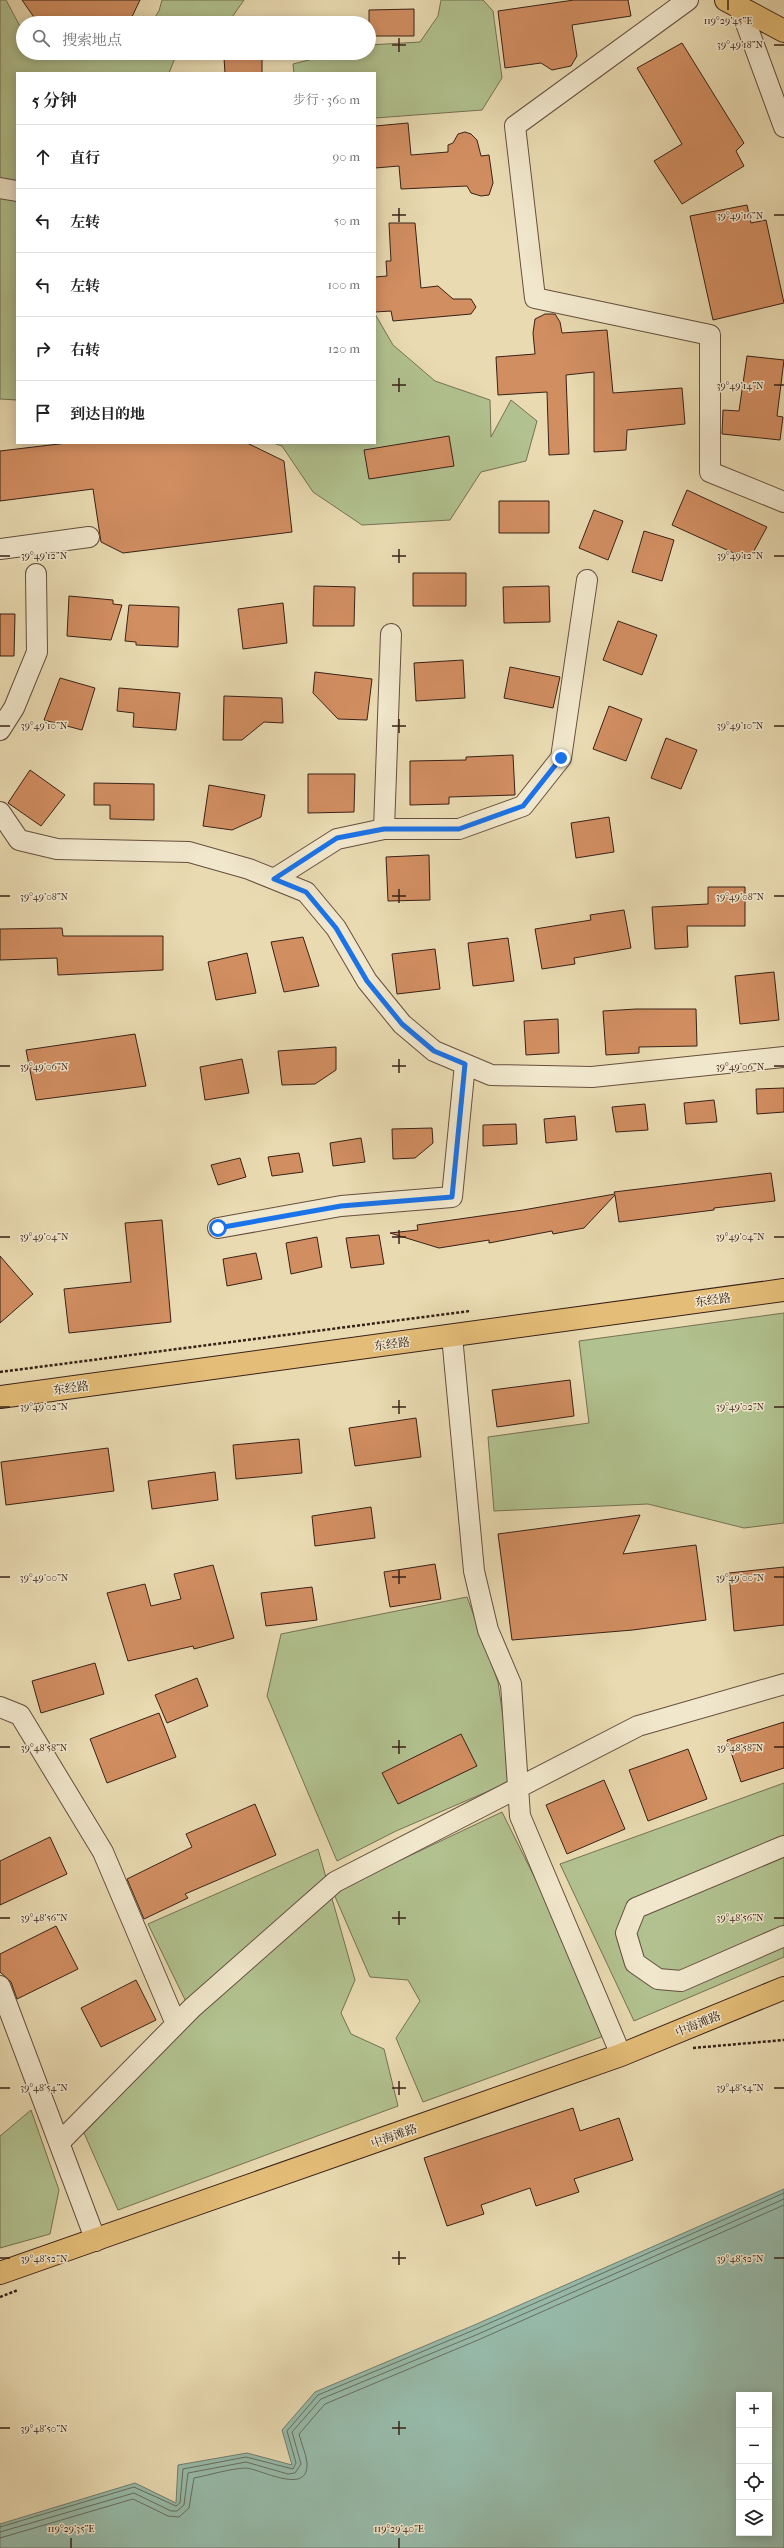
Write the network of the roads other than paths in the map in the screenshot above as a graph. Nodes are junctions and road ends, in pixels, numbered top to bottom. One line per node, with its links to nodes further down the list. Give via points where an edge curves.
1 (688, 0): 7 (street, via 515,126 535,298 710,335 710,472)
2 (733, 4): 3 (main road); 4 (street)
3 (784, 31)
4 (784, 127)
5 (0, 188): 6 (street)
6 (16, 191)
7 (784, 502)
8 (89, 537): 9 (street)
9 (0, 549)
10 (36, 574): 13 (street, via 37,652 14,708)
11 (587, 580): 15 (street, via 561,758 523,806 459,829)
12 (391, 634): 15 (street)
13 (0, 730)
14 (0, 812): 16 (street, via 19,840 57,849 189,852)
15 (384, 829): 16 (street, via 337,838)
16 (274, 879): 18 (street, via 306,892 336,928 367,981 402,1024 434,1051)
17 (784, 1057): 18 (street, via 592,1077 491,1075)
18 (465, 1064): 19 (street, via 452,1197 341,1206)
19 (218, 1228)
20 (784, 1290): 21 (main road, 东经路)
21 (452, 1336): 22 (main road, 东经路); 25 (street, via 474,1571 488,1630 511,1684)
22 (0, 1397)
23 (784, 1684): 25 (street, via 638,1726)
24 (0, 1707): 30 (street, via 20,1715 103,1852)
25 (517, 1788): 30 (street, via 335,1882); 31 (street, via 520,1816)
26 (784, 1846): 27 (street, via 636,1908 626,1933 635,1963 658,1979 681,1981)
27 (784, 1936)
28 (0, 1986): 32 (street)
29 (784, 1988): 31 (main road, 中海滩路)
30 (176, 2024): 32 (street)
31 (621, 2055): 33 (main road, 中海滩路)
32 (60, 2142): 33 (street)
33 (96, 2240): 34 (main road, 中海滩路)
34 (0, 2273)

